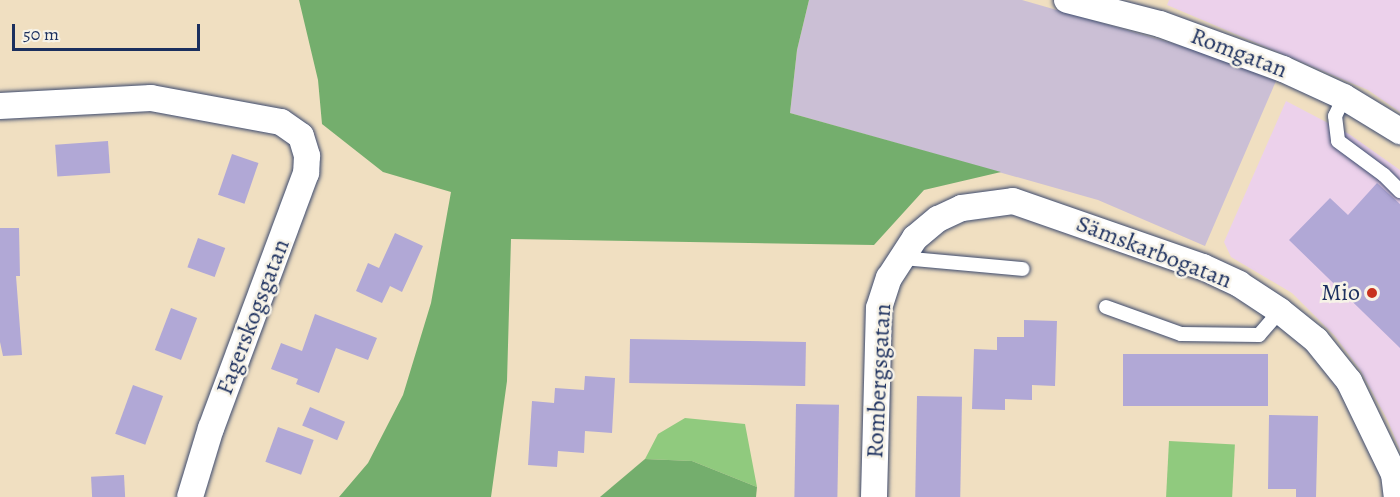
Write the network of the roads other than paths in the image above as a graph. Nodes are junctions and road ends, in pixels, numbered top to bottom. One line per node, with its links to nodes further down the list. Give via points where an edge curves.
1 (1067, 0): 2 (street, Romgatan, via 1213,42)
2 (1344, 97): 4 (street, Romgatan); 5 (lane, via 1335,116 1338,141)
3 (0, 106): 11 (street, Fagerskogsgatan, via 151,98 281,122 301,136 307,156 306,173 211,428)
4 (1400, 131)
5 (1400, 191)
6 (1013, 201): 7 (street, Rombergsgatan, via 962,208 938,219 915,238); 10 (street, Sämskarbogatan, via 1203,267 1239,284)
7 (902, 258): 8 (lane); 12 (street, Rombergsgatan, via 889,278 879,308)
8 (1022, 269)
9 (1106, 307): 10 (lane, via 1181,334 1258,335)
10 (1280, 311): 13 (street, Sämskarbogatan, via 1316,340 1349,381 1394,474)
11 (190, 497)
12 (874, 497)
13 (1397, 497)

